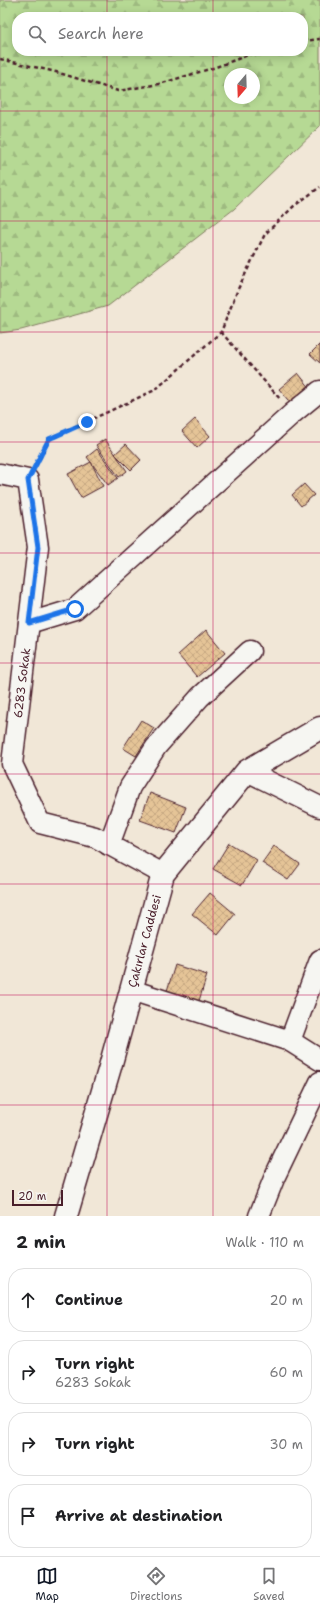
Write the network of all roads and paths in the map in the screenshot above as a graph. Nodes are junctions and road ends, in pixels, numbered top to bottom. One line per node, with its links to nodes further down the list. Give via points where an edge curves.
1 (320, 39): 2 (path)
2 (308, 40)
3 (246, 56): 4 (path, via 159,84 118,91 56,72)
4 (0, 59)
5 (320, 187): 6 (path, via 294,206 265,234 238,289)
6 (221, 332): 8 (path); 10 (path, via 155,390 49,439)
7 (320, 391): 8 (street)
8 (293, 414): 11 (street, via 75,609)
9 (0, 474): 10 (street)
10 (28, 480): 11 (street, 6283 Sokak, via 38,547)
11 (29, 623): 16 (street, 6283 Sokak, via 12,764 40,823 95,838)
12 (250, 651): 16 (street, via 200,697 156,747 130,787)
13 (320, 728): 14 (street, Çakırlar Caddesi)
14 (247, 771): 15 (street); 17 (street, Çakırlar Caddesi)
15 (320, 807)
16 (109, 845): 17 (street, 6283 Sokak)
17 (163, 874): 19 (street, Çakırlar Caddesi)
18 (320, 960): 20 (street)
19 (131, 990): 20 (street); 23 (street, Çakırlar Caddesi)
20 (290, 1042): 21 (street)
21 (320, 1060)
22 (320, 1082): 24 (street, via 275,1176)
23 (66, 1216)
24 (259, 1216)

